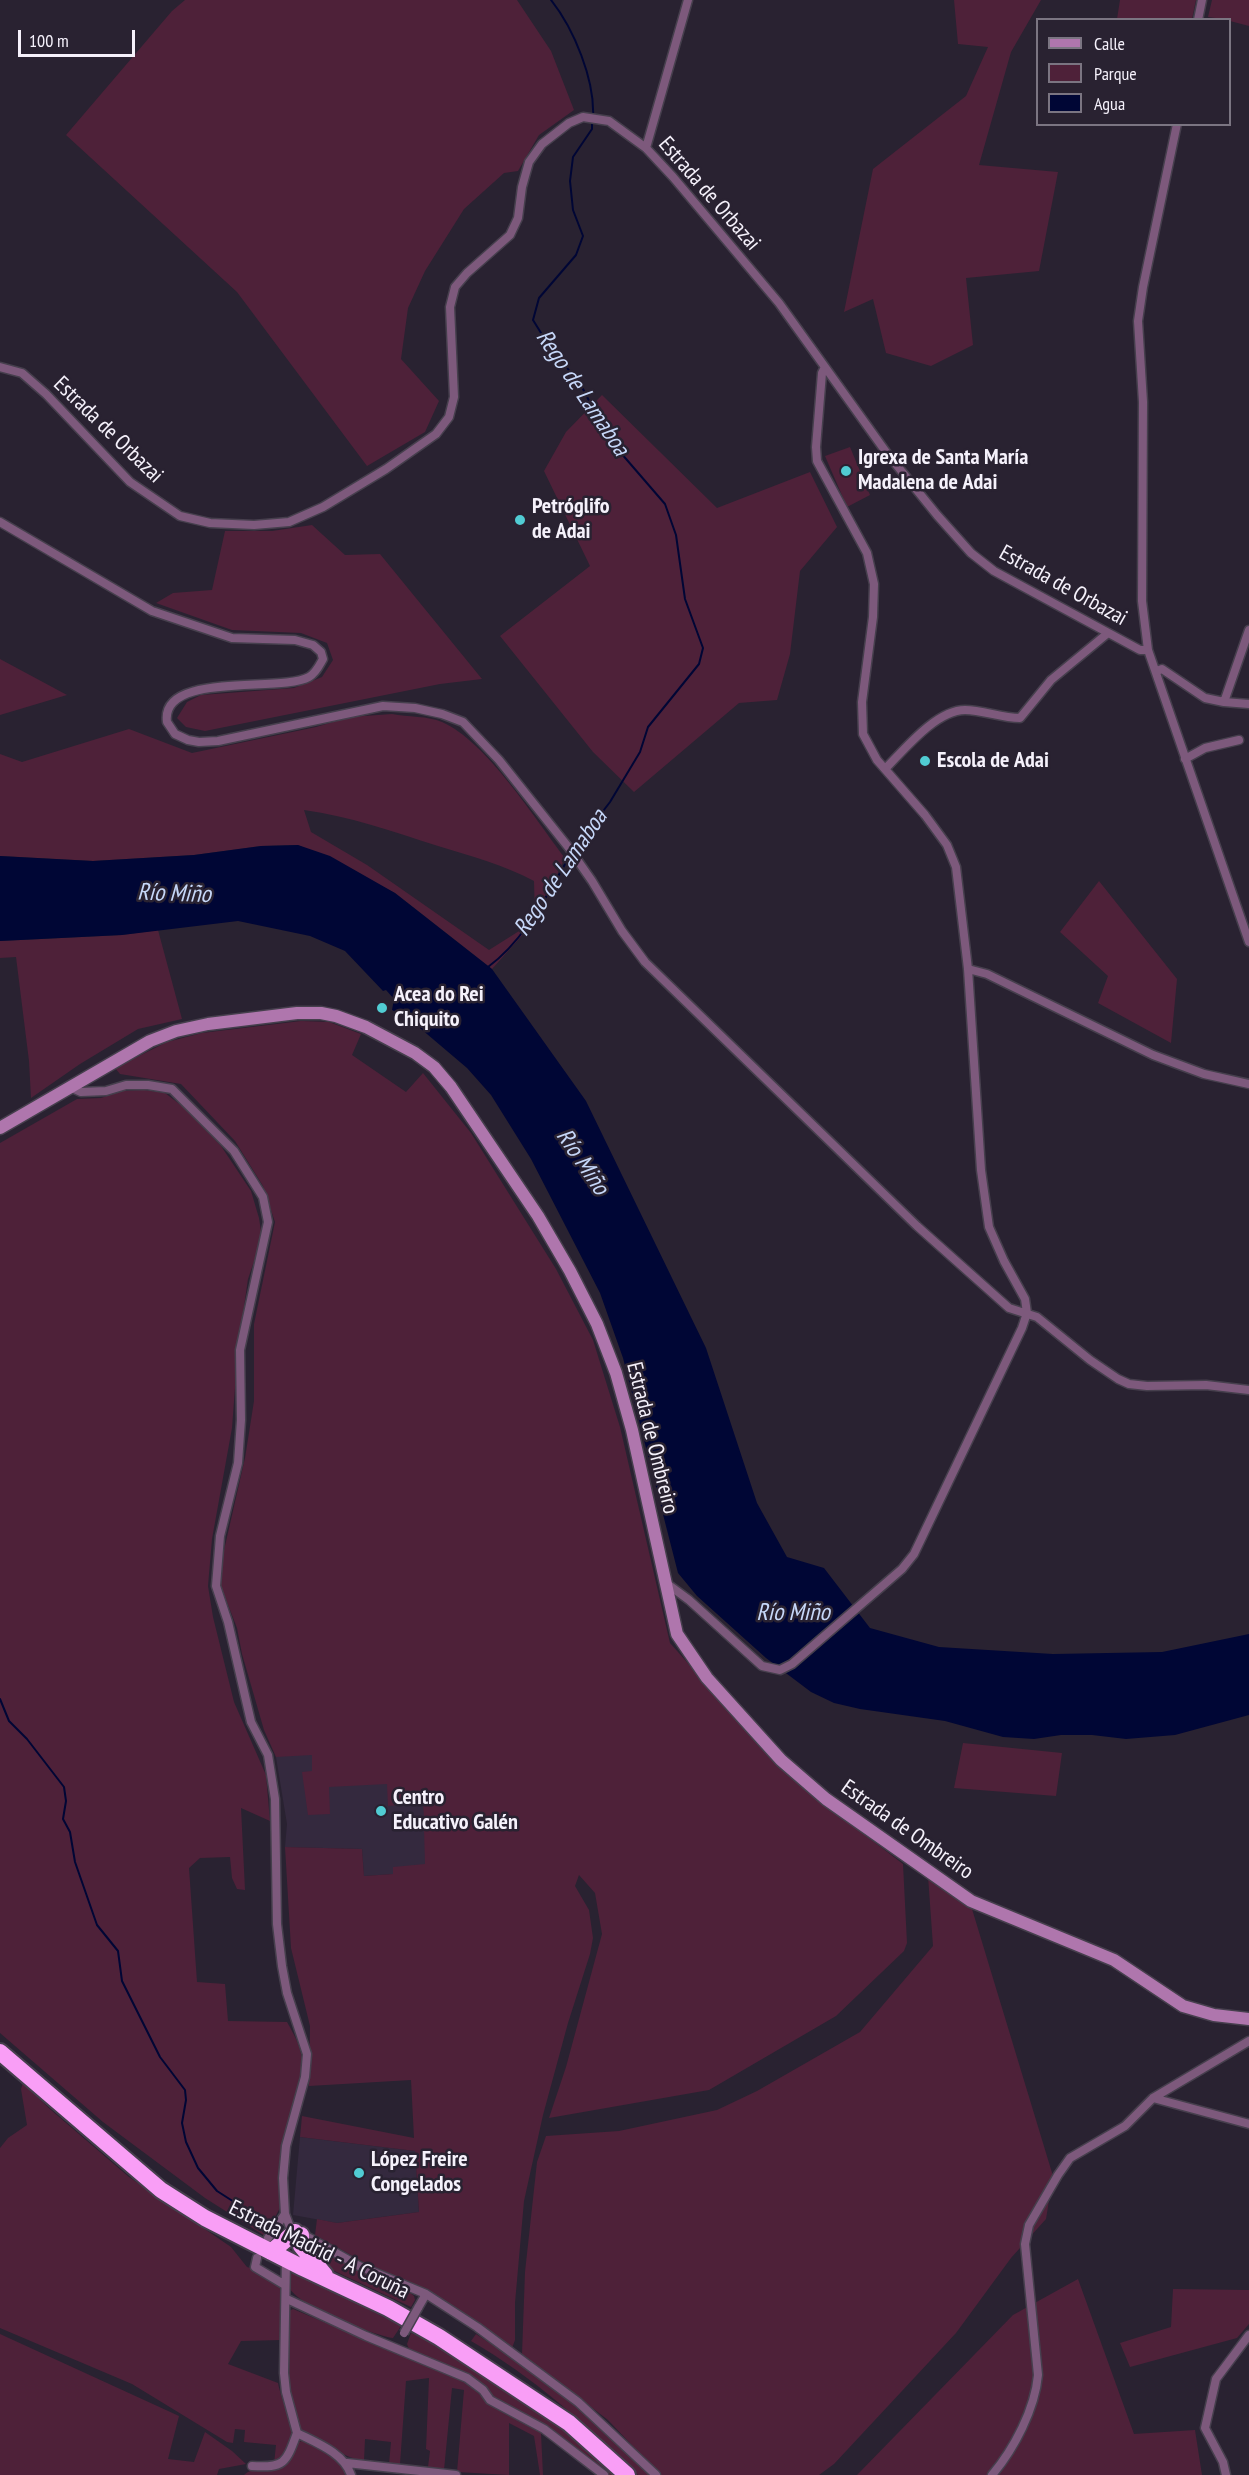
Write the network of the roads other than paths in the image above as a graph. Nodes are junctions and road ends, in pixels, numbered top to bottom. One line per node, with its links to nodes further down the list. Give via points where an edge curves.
1 (688, 0): 5 (street)
2 (1202, 0): 3 (street)
3 (1198, 18)
4 (1177, 126): 13 (street, Estrada de Orbazai, via 1138,321 1143,413 1142,600)
5 (646, 148): 6 (street, Estrada de Orbazai, via 609,121 583,117 542,144 530,162 518,218 510,235 455,287 450,307 454,397 449,417 436,434 386,469 324,507 289,522 210,523 180,516 130,482 22,373); 7 (street, Estrada de Orbazai, via 779,303)
6 (0, 367)
7 (825, 367): 8 (street, Estrada de Orbazai); 9 (street)
8 (833, 378): 9 (street); 12 (street, Estrada de Orbazai, via 886,452 971,553 994,571)
9 (821, 385): 19 (street, via 817,461 867,553 874,584 862,702 863,734)
10 (0, 522): 25 (street, via 152,611 232,639 294,640 313,645 321,652 323,659 308,677 291,682 196,690 178,697 168,708 167,722 175,734 188,740 218,741 382,706 415,708 464,722 569,848 622,930 658,976 916,1226 1009,1308)
11 (1249, 630): 15 (street)
12 (1108, 633): 13 (street, Estrada de Orbazai, via 1140,650); 19 (street, via 1051,680 1020,718 965,710 949,712)
13 (1147, 646): 14 (street)
14 (1157, 671): 15 (street, via 1162,669 1205,698); 18 (street)
15 (1224, 702): 16 (street)
16 (1249, 704)
17 (1239, 740): 18 (street, via 1205,748)
18 (1185, 759): 20 (street)
19 (885, 769): 21 (street, via 925,814 952,856 962,898)
20 (1249, 942)
21 (968, 969): 22 (street, via 987,974 1153,1055 1204,1074); 25 (street, via 981,1170 989,1227 1025,1299)
22 (1249, 1084)
23 (70, 1087): 24 (street, Estrada de Ombreiro); 27 (street, Estrada de Ombreiro, via 150,1041 177,1031 297,1013 336,1016 366,1027 434,1067 538,1216 597,1324 632,1430); 33 (street, via 81,1092 126,1085 172,1089 234,1151 263,1197 268,1222 240,1350 238,1463 220,1536 216,1586 251,1722 268,1755 275,1799 281,1958 287,1994 307,2054 305,2077 286,2146)
24 (0, 1128)
25 (1026, 1313): 26 (street, via 1129,1384); 27 (street, via 914,1554 902,1569 786,1669 762,1666)
26 (1249, 1390)
27 (665, 1582): 28 (street, Estrada de Ombreiro, via 678,1634 707,1678 781,1760 826,1799 971,1900 1114,1960 1183,2007)
28 (1249, 2019)
29 (1249, 2041): 31 (street)
30 (0, 2052): 35 (highway, Estrada Madrid - A Coruña, via 161,2190)
31 (1153, 2098): 32 (street); 51 (street, via 1125,2126 1070,2157 1029,2225 1026,2266 1037,2391 1032,2408)
32 (1249, 2124)
33 (285, 2214): 34 (street); 35 (street)
34 (298, 2234): 35 (highway); 37 (highway, via 301,2246); 39 (street, via 359,2266)
35 (265, 2249): 36 (highway, Estrada Madrid - A Coruña); 38 (street, via 255,2267)
36 (286, 2260): 37 (highway, Estrada Madrid - A Coruña); 38 (street)
37 (332, 2282): 49 (highway, Estrada Madrid - A Coruña, via 388,2308 474,2359 569,2423)
38 (285, 2285): 40 (street)
39 (426, 2294): 42 (street, bridge); 50 (street, via 556,2385)
40 (287, 2299): 42 (street); 43 (street, via 284,2373)
41 (1249, 2335): 52 (street, via 1216,2379 1205,2428)
42 (396, 2348): 48 (street, via 467,2378 490,2400 544,2429)
43 (297, 2433): 44 (street); 45 (street, via 283,2462 274,2468)
44 (347, 2463): 46 (street); 47 (street)
45 (252, 2466)
46 (351, 2475)
47 (456, 2475)
48 (604, 2475)
49 (627, 2475)
50 (656, 2475)
51 (992, 2475)
52 (1226, 2475)

